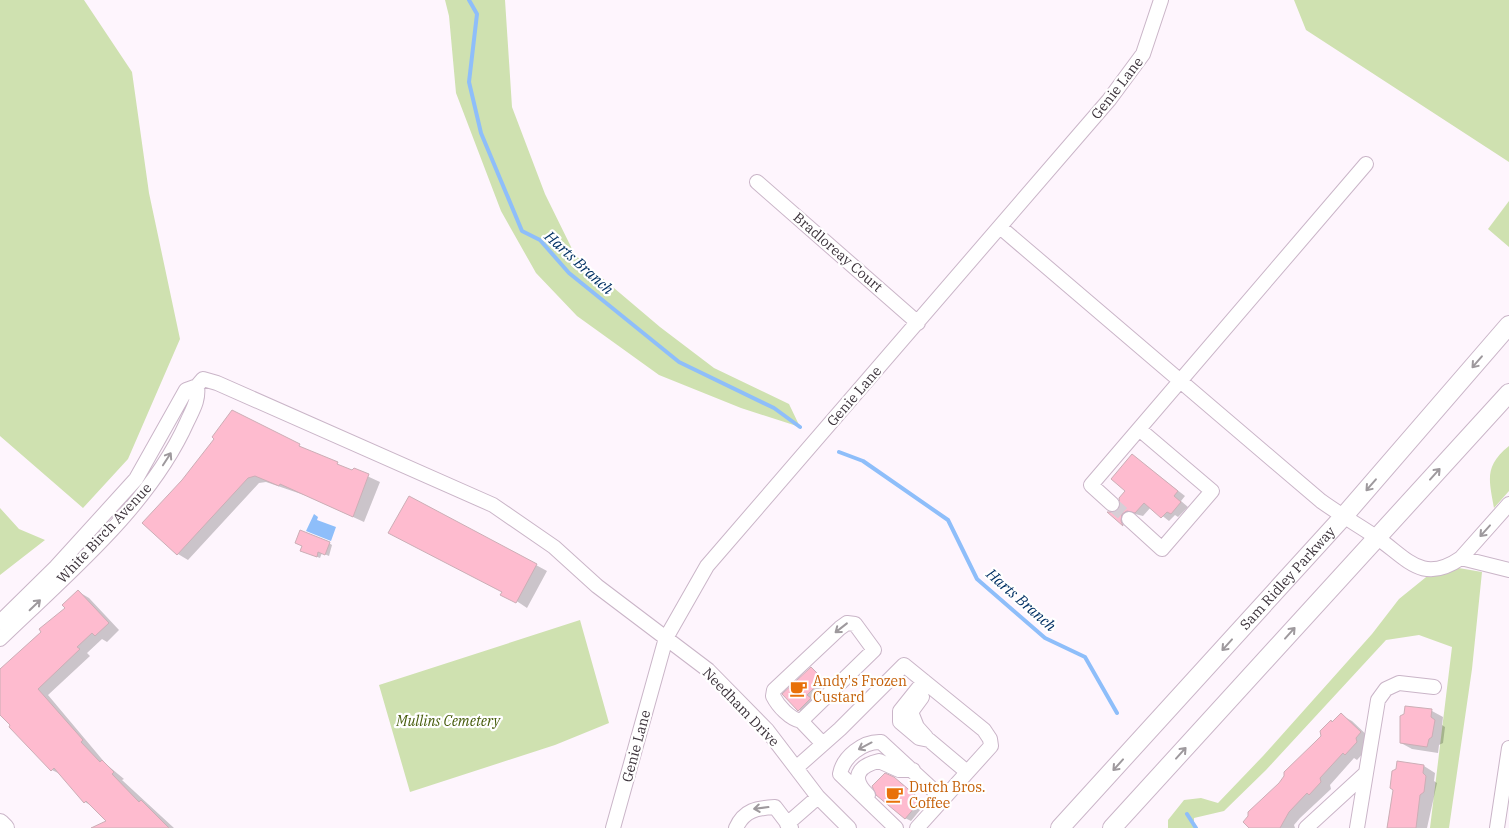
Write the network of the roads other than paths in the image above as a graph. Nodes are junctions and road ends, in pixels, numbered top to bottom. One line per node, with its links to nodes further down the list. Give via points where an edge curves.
1 (1161, 0): 4 (street, Genie Lane, via 1143,54 1109,100)
2 (1366, 164): 7 (street)
3 (757, 182): 5 (street, Bradloreay Court)
4 (1000, 227): 5 (street, Genie Lane); 7 (street)
5 (918, 323): 21 (street, Genie Lane, via 707,566)
6 (1509, 325): 13 (main road, Sam Ridley Parkway, one-way to 13)
7 (1180, 381): 10 (street); 13 (street)
8 (197, 386): 16 (street, via 186,390 136,479); 17 (street, White Birch Avenue, one-way to 8, via 150,485 180,439 199,397); 21 (street, Needham Drive, via 203,379 217,383 493,505 554,547 597,586)
9 (1509, 393): 15 (main road, one-way to 9)
10 (1139, 430): 11 (street, via 1092,485); 14 (street, via 1212,492 1162,549)
11 (1112, 504)
12 (1509, 504): 18 (street, one-way to 18)
13 (1343, 517): 15 (street); 32 (main road, Sam Ridley Parkway, one-way to 32)
14 (1129, 519)
15 (1377, 538): 18 (street, via 1405,560 1423,568 1446,568); 46 (main road, one-way to 15)
16 (80, 541): 17 (street); 20 (street)
17 (90, 551): 22 (street, White Birch Avenue, one-way to 17)
18 (1461, 558): 19 (street)
19 (1507, 567)
20 (0, 622)
21 (666, 638): 28 (street, Needham Drive, via 708,670 767,730); 39 (street, Genie Lane)
22 (0, 640)
23 (927, 684): 26 (street, via 904,665); 30 (street, via 911,712 917,727); 30 (street, via 984,730 990,740 991,746)
24 (1434, 687): 31 (street, via 1399,683 1386,689 1378,700)
25 (801, 721): 25 (street, one-way to 25, via 874,650 856,624 848,623 774,690 776,702 795,720); 26 (street)
26 (823, 744): 28 (street)
27 (1509, 748): 49 (street)
28 (796, 768): 33 (street, Needham Drive)
29 (913, 770): 34 (street); 37 (street, via 899,770 879,761 861,768 858,773 863,790 891,814); 37 (street, one-way to 37, via 880,742 861,747 842,765 840,774 843,779)
30 (967, 772): 34 (street)
31 (1366, 772): 47 (street); 48 (street)
32 (1102, 782): 43 (main road, via 1086,790); 44 (main road, Sam Ridley Parkway); 45 (main road, via 1097,802)
33 (818, 797): 36 (street); 41 (street, Needham Drive)
34 (943, 798): 42 (street)
35 (0, 824): 38 (main road)
36 (789, 826): 40 (street, one-way to 40, via 775,806 754,808 740,818)
37 (894, 827)
38 (5, 828)
39 (612, 828)
40 (736, 828)
41 (849, 828)
42 (916, 828)
43 (1049, 828)
44 (1060, 828)
45 (1076, 828)
46 (1112, 828)
47 (1311, 828)
48 (1357, 828)
49 (1497, 828)

